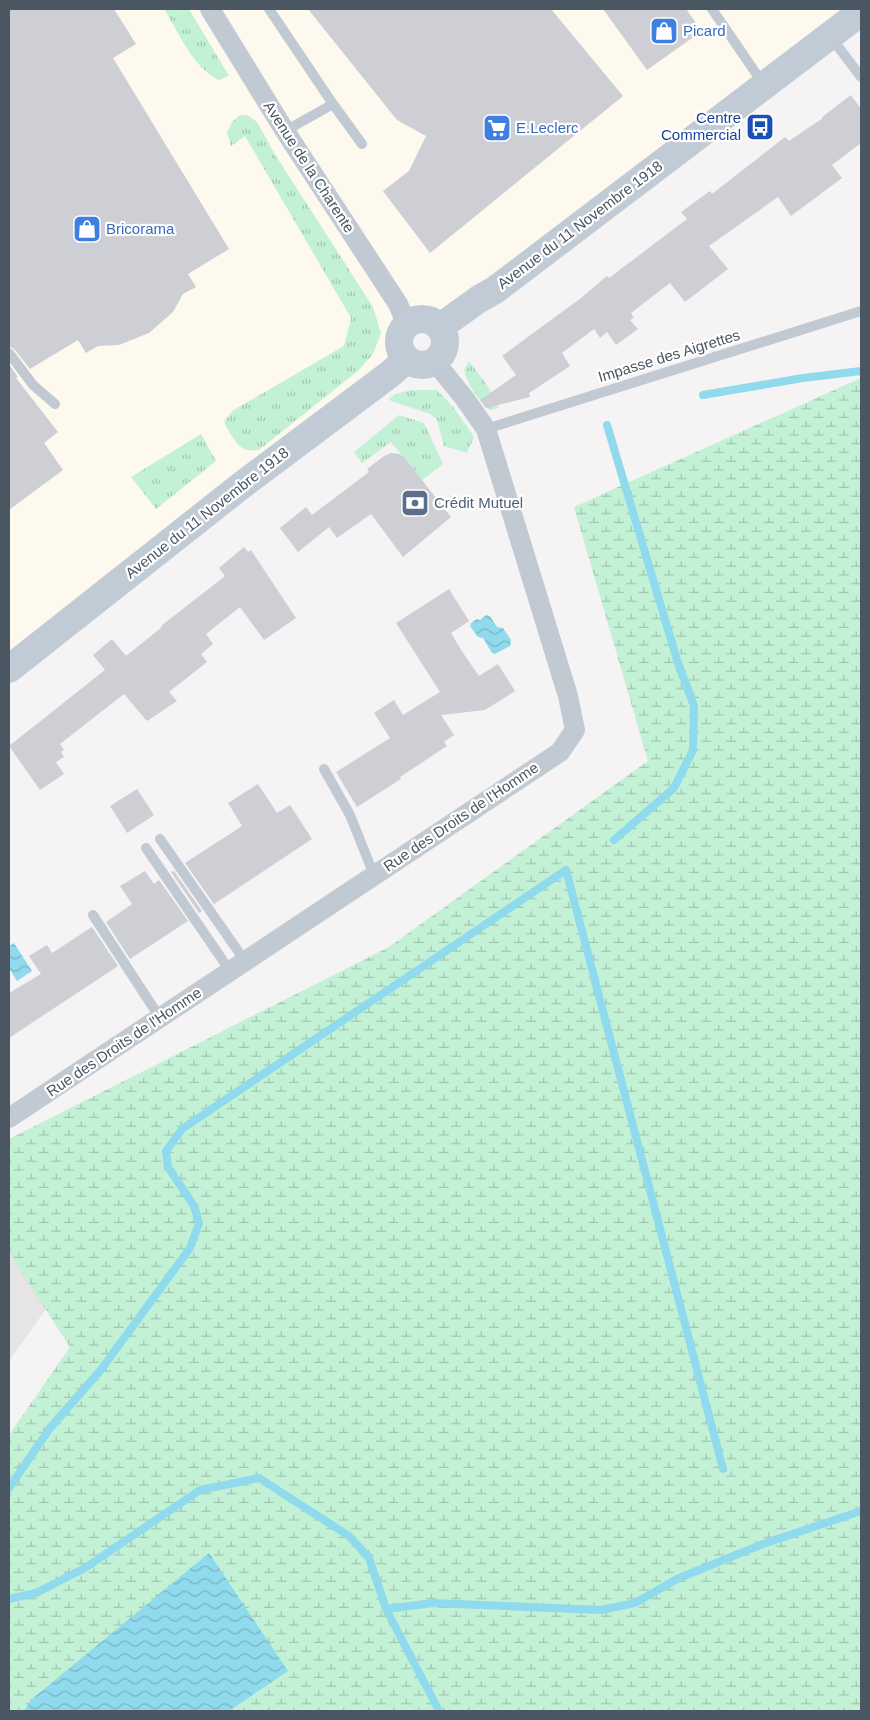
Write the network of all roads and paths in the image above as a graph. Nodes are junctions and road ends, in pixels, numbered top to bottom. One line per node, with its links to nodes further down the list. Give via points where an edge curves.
1 (210, 9): 9 (street, Avenue de la Charente)
2 (268, 9): 8 (lane)
3 (712, 9): 7 (lane)
4 (861, 12): 5 (main road, Avenue du 11 Novembre 1918)
5 (830, 35): 6 (lane); 7 (main road, Avenue du 11 Novembre 1918)
6 (861, 77)
7 (764, 86): 13 (main road, Avenue du 11 Novembre 1918)
8 (333, 104): 9 (lane); 10 (lane)
9 (285, 131): 12 (street, Avenue de la Charente, via 398,304)
10 (362, 144)
11 (861, 311): 18 (lane, Impasse des Aigrettes)
12 (407, 325): 13 (main road, via 421,319 429,320); 15 (main road, via 400,338)
13 (440, 328): 16 (main road, via 446,344)
14 (9, 353): 17 (lane, via 33,385)
15 (406, 359): 16 (main road, via 420,366); 19 (main road, Avenue du 11 Novembre 1918)
16 (435, 362): 18 (street, Rue des Droits de l'Homme)
17 (55, 404)
18 (486, 429): 23 (street, Rue des Droits de l'Homme, via 565,687 575,730 560,752)
19 (9, 669)
20 (324, 769): 23 (lane, via 350,815)
21 (160, 839): 25 (lane)
22 (146, 848): 25 (lane)
23 (374, 876): 25 (street, Rue des Droits de l'Homme)
24 (92, 915): 26 (lane)
25 (237, 966): 26 (street, Rue des Droits de l'Homme)
26 (160, 1018): 27 (street, Rue des Droits de l'Homme)
27 (9, 1118)

